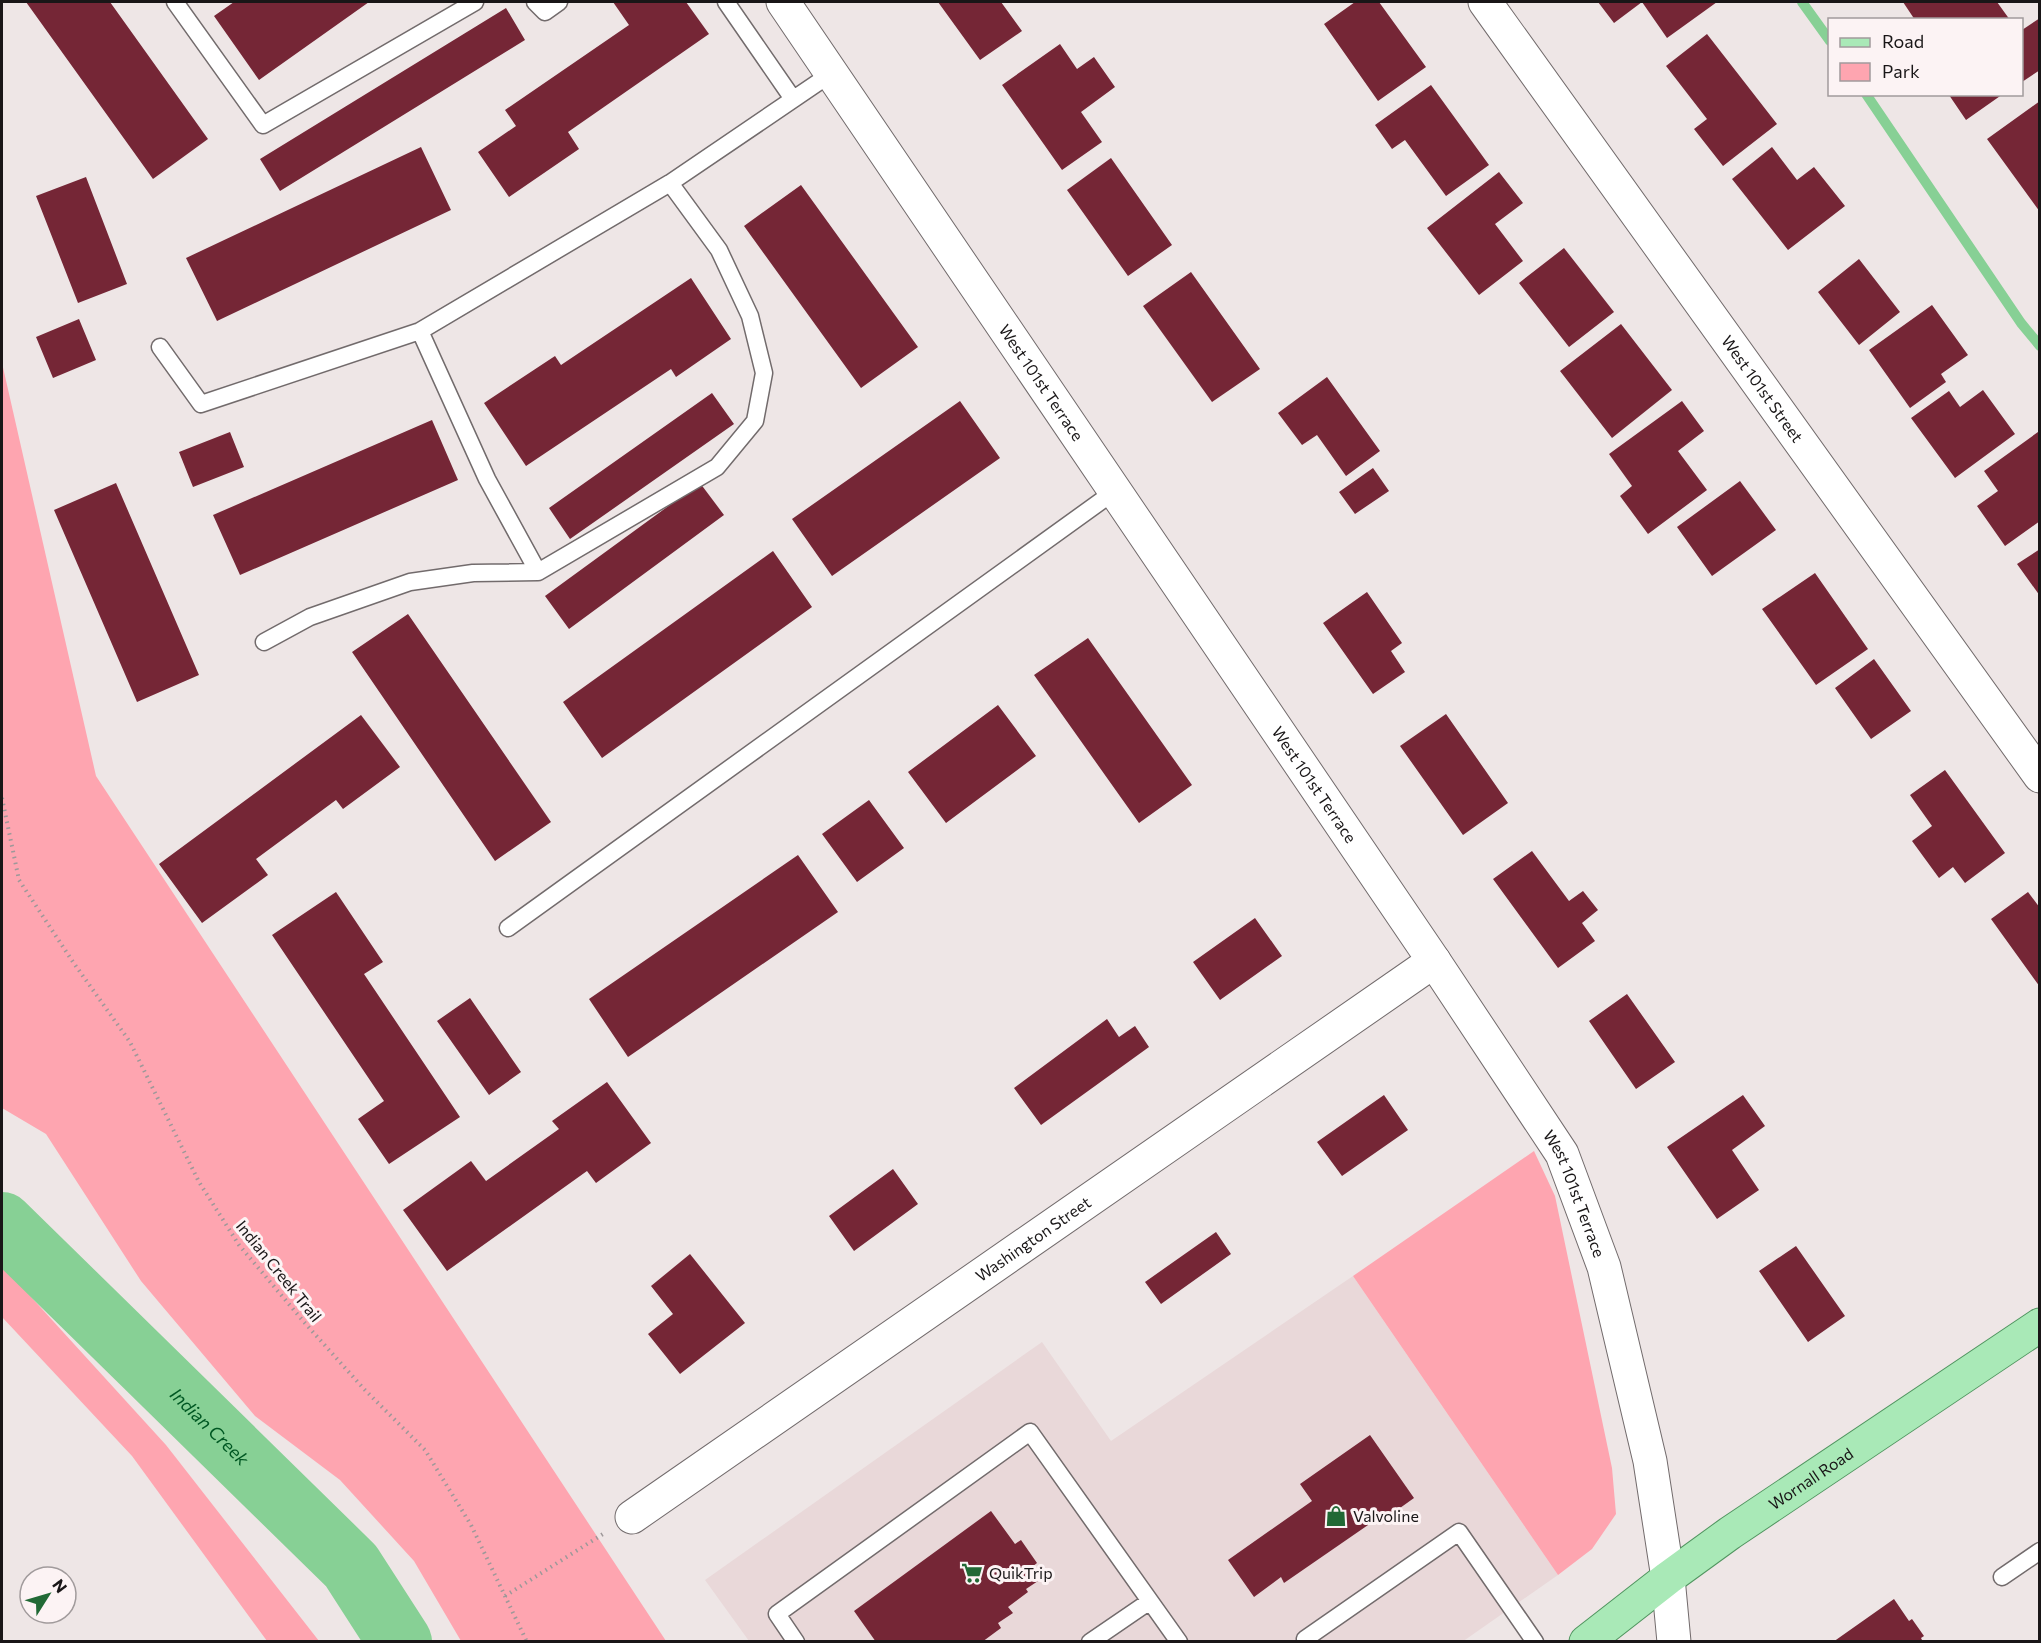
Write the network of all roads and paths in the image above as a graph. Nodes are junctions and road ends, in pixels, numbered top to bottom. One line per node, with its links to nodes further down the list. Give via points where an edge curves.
1 (175, 2): 2 (lane, via 263,125)
2 (475, 2)
3 (535, 2): 4 (lane, via 545,12)
4 (559, 2)
5 (726, 2): 9 (lane)
6 (783, 2): 8 (street, West 101st Terrace)
7 (1485, 2): 16 (street, West 101st Street)
8 (832, 73): 9 (lane); 13 (street, West 101st Terrace)
9 (793, 99): 10 (lane)
10 (670, 183): 11 (lane); 14 (lane, via 719,250 750,316 764,373 755,421 717,467)
11 (420, 331): 12 (lane, via 201,404); 14 (lane, via 487,479)
12 (160, 347)
13 (1115, 491): 18 (lane); 19 (street, West 101st Terrace)
14 (538, 573): 15 (lane, via 473,573 410,582 310,617)
15 (264, 642)
16 (2040, 776)
17 (2, 798): 25 (path, Indian Creek Trail, via 19,880 130,1042 199,1182 239,1245 364,1389 425,1450 471,1525)
18 (508, 927)
19 (1434, 961): 21 (street, Washington Street); 24 (street, West 101st Terrace, via 1562,1154 1604,1266 1650,1461)
20 (2040, 1325): 24 (main road, Wornall Road)
21 (632, 1517): 25 (path)
22 (2040, 1551): 23 (lane)
23 (2002, 1577)
24 (1668, 1578): 33 (main road, Wornall Road); 34 (street, West 101st Terrace)
25 (504, 1596): 27 (path, Indian Creek Trail)
26 (1150, 1601): 28 (lane, via 1030,1432 777,1614); 29 (lane); 30 (lane)
27 (527, 1641)
28 (796, 1641)
29 (1090, 1641)
30 (1179, 1641)
31 (1306, 1641): 32 (lane, via 1459,1532)
32 (1535, 1641)
33 (1586, 1641)
34 (1674, 1641)

